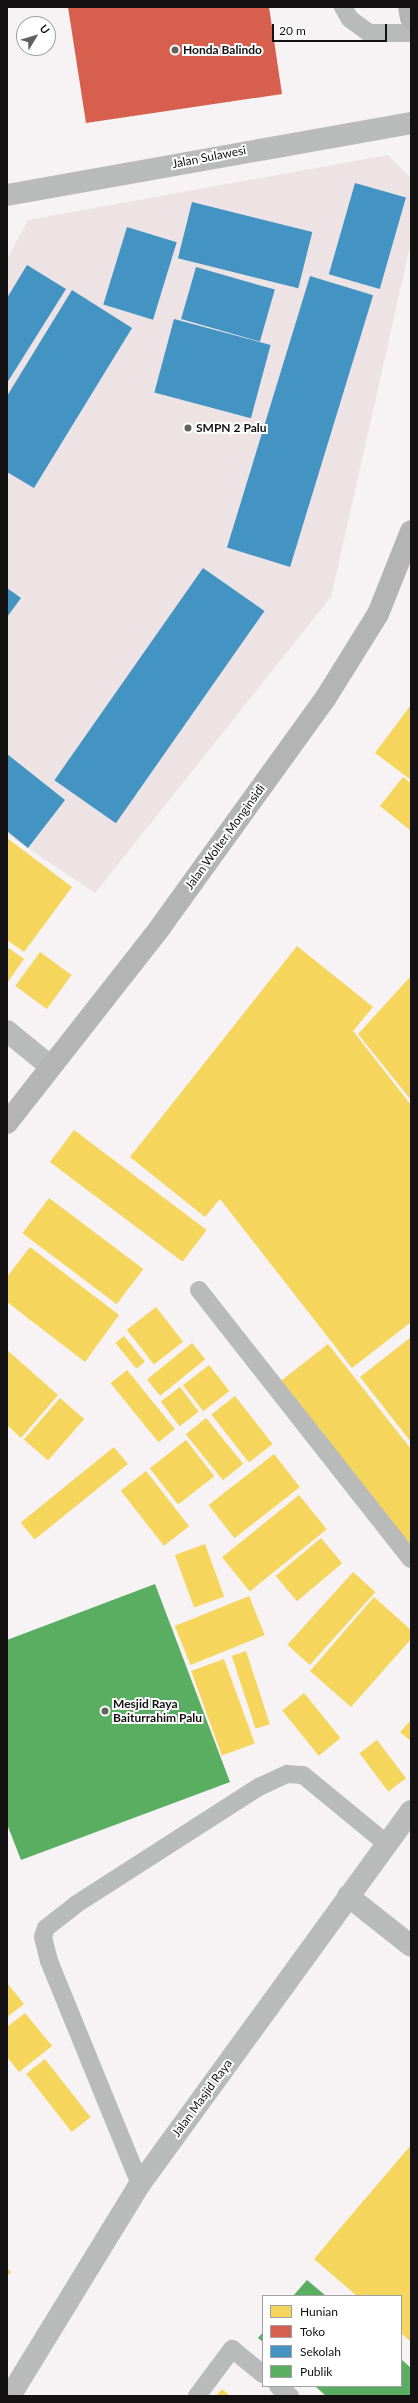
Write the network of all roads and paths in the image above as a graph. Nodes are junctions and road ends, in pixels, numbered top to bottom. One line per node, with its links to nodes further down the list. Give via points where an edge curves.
1 (343, 7): 4 (lane, via 350,19 370,33)
2 (409, 7): 3 (highway)
3 (411, 18)
4 (411, 32)
5 (411, 123): 6 (street, Jalan Sulawesi)
6 (7, 195)
7 (411, 532): 9 (highway, Jalan Wolter Monginsidi, via 378,614 325,699 159,929)
8 (7, 1031): 9 (street)
9 (50, 1066): 10 (highway, Jalan Wolter Monginsidi)
10 (7, 1123)
11 (199, 1290): 12 (lane)
12 (411, 1559)
13 (411, 1811): 14 (street, Jalan Masjid Raya)
14 (387, 1844): 15 (street, Jalan Masjid Raya); 17 (lane, via 303,1776 287,1774 259,1787 75,1906 46,1928 43,1937 49,1961)
15 (348, 1896): 16 (street); 17 (street, Jalan Masjid Raya)
16 (411, 1946)
17 (140, 2184): 20 (street, Jalan Masjid Raya)
18 (262, 2373): 21 (lane, via 232,2349)
19 (279, 2387): 22 (lane)
20 (10, 2396)
21 (197, 2396)
22 (290, 2396)

